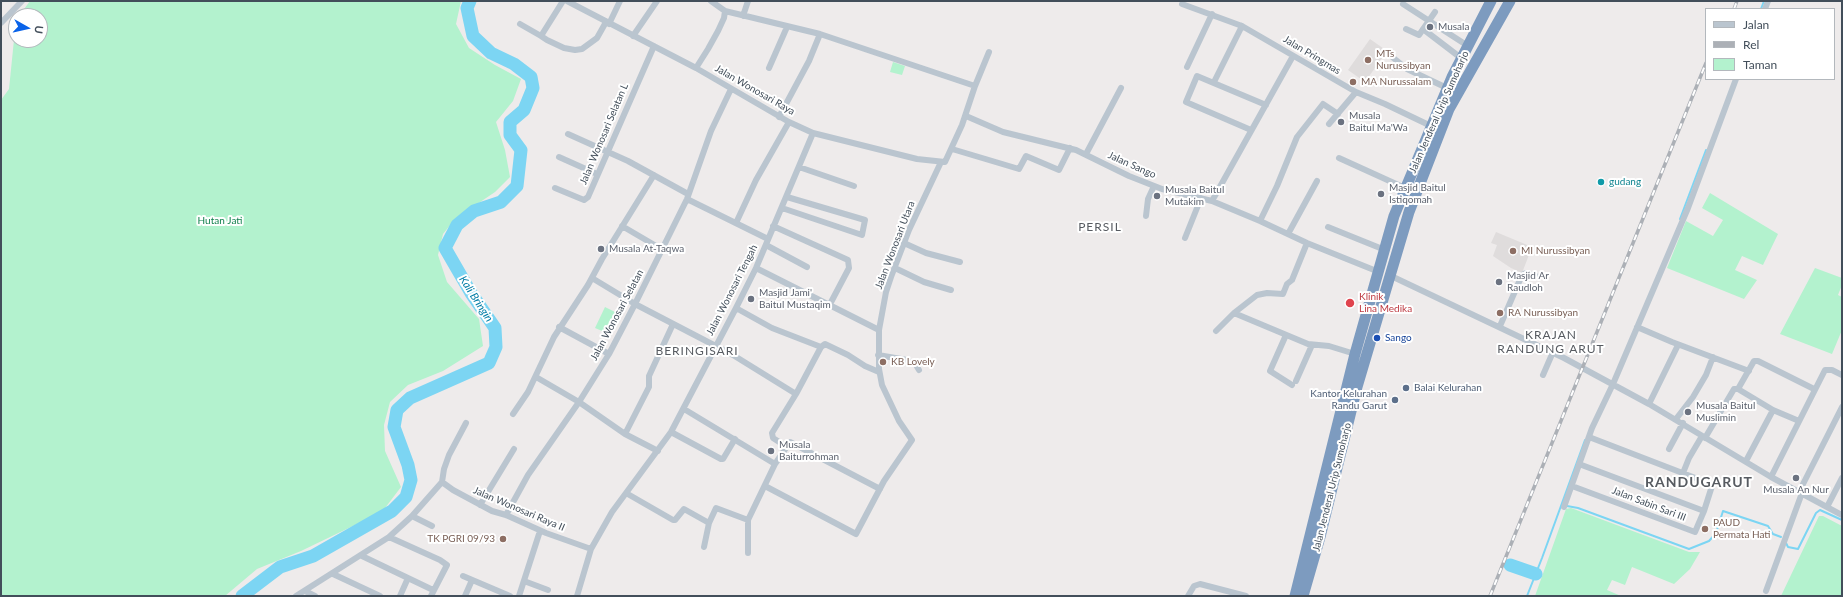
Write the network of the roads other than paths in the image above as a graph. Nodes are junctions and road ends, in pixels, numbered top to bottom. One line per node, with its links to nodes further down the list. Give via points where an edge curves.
1 (22, 1): 17 (street)
2 (563, 1): 25 (street)
3 (567, 1): 18 (street, Jalan Wonosari Raya)
4 (620, 1): 18 (street)
5 (657, 1): 26 (street)
6 (711, 1): 12 (street)
7 (748, 1): 15 (street)
8 (1491, 1): 28 (highway, Jalan Jenderal Urip Sumoharjo)
9 (1510, 1): 90 (highway, Jalan Jenderal Urip Sumoharjo, via 1449,109)
10 (1182, 4): 14 (street, Jalan Pringmas)
11 (1403, 4): 16 (street)
12 (725, 11): 15 (street); 34 (street, via 724,18)
13 (1436, 12): 16 (street)
14 (1212, 14): 20 (street, Jalan Pringmas); 33 (street)
15 (743, 16): 21 (street)
16 (1429, 21): 23 (street); 28 (street)
17 (1, 23)
18 (608, 23): 25 (street, via 597,38 575,50 564,48); 26 (street, Jalan Wonosari Raya)
19 (520, 24): 25 (street)
20 (1242, 26): 30 (street, Jalan Pringmas); 37 (street)
21 (787, 27): 24 (street); 35 (street)
22 (1406, 29): 23 (street, via 1419,35)
23 (1424, 29): 32 (street)
24 (820, 34): 38 (street); 46 (street, via 809,61)
25 (541, 36)
26 (633, 36): 27 (street, Jalan Wonosari Raya)
27 (654, 46): 34 (street, Jalan Wonosari Raya); 55 (street, Jalan Wonosari Selatan L)
28 (1468, 46): 32 (highway, Jalan Jenderal Urip Sumoharjo)
29 (989, 52): 38 (street, Jalan Wonosari Utara)
30 (1293, 56): 42 (street, Jalan Pringmas); 43 (street)
31 (1391, 56): 40 (street, via 1407,69)
32 (1461, 58): 40 (highway, Jalan Jenderal Urip Sumoharjo)
33 (1187, 67)
34 (696, 68): 41 (street, Jalan Wonosari Raya)
35 (769, 68)
36 (1736, 80): 101 (street, via 1688,208)
37 (1214, 82): 43 (street); 50 (street, via 1198,76 1186,102)
38 (975, 86): 45 (street, Jalan Wonosari Utara)
39 (1121, 88): 56 (street)
40 (1447, 88): 49 (highway, Jalan Jenderal Urip Sumoharjo)
41 (731, 89): 46 (street, Jalan Wonosari Raya); 68 (street, Jalan Wonosari Selatan, via 711,131)
42 (1356, 92): 44 (street); 49 (street, Jalan Pringmas)
43 (1266, 105): 50 (street)
44 (1338, 114): 48 (street); 74 (street, via 1324,104 1298,138)
45 (966, 116): 53 (street, Jalan Sango, via 1003,132); 54 (street, Jalan Wonosari Utara)
46 (779, 117): 47 (street, Jalan Wonosari Raya)
47 (789, 122): 51 (street, Jalan Wonosari Raya); 75 (street, via 756,180)
48 (1329, 124)
49 (1431, 126): 67 (highway, Jalan Jenderal Urip Sumoharjo)
50 (1251, 130): 71 (street)
51 (813, 133): 59 (street, Jalan Wonosari Raya, via 917,159); 60 (street, Jalan Wonosari Tengah)
52 (568, 134): 55 (street)
53 (1070, 148): 54 (street, via 1060,170 1026,156 1019,169); 56 (street, Jalan Sango)
54 (952, 149): 59 (street, Jalan Wonosari Utara)
55 (607, 152): 61 (street, Jalan Wonosari Selatan L); 62 (street)
56 (1086, 154): 65 (street, Jalan Sango)
57 (559, 157): 61 (street)
58 (1339, 158): 67 (street)
59 (943, 162): 82 (street, Jalan Wonosari Utara)
60 (799, 167): 64 (street); 69 (street, Jalan Wonosari Tengah)
61 (597, 174): 66 (street, Jalan Wonosari Selatan L, via 587,199)
62 (654, 175): 68 (street); 76 (street)
63 (1317, 181): 79 (street)
64 (854, 186)
65 (1154, 186): 70 (street, Jalan Sango); 73 (street, via 1148,199)
66 (555, 188)
67 (1405, 188): 85 (highway, Jalan Jenderal Urip Sumoharjo)
68 (687, 196): 75 (street); 84 (street, Jalan Wonosari Selatan)
69 (787, 197): 72 (street, Jalan Wonosari Tengah); 72 (street, via 865,220 862,233 860,235)
70 (1201, 198): 71 (street, Jalan Sango); 80 (street)
71 (1212, 200): 74 (street, Jalan Sango)
72 (782, 208): 77 (street, Jalan Wonosari Tengah)
73 (1146, 216)
74 (1260, 220): 79 (street, Jalan Sango)
75 (736, 223): 81 (street)
76 (622, 226): 84 (street); 92 (street)
77 (774, 226): 81 (street, Jalan Wonosari Tengah); 95 (street, via 848,260 849,268)
78 (1328, 227): 85 (street)
79 (1288, 234): 83 (street, Jalan Sango)
80 (1185, 238)
81 (767, 242): 87 (street); 88 (street, Jalan Wonosari Tengah)
82 (904, 243): 86 (street); 89 (street, Jalan Wonosari Utara)
83 (1307, 244): 90 (street, Jalan Sango); 97 (street, via 1292,280 1287,284 1283,294 1262,293)
84 (663, 250): 94 (street, Jalan Wonosari Selatan)
85 (1385, 250): 90 (highway, Jalan Jenderal Urip Sumoharjo)
86 (960, 262)
87 (806, 267)
88 (756, 268): 95 (street); 96 (street, Jalan Wonosari Tengah)
89 (895, 268): 93 (street, via 924,282); 102 (street, Jalan Wonosari Utara, via 886,292)
90 (1384, 274): 99 (street, Jalan Sango); 111 (highway, Jalan Jenderal Urip Sumoharjo); 191 (highway, Jalan Jenderal Urip Sumoharjo, via 1320,537)
91 (1539, 277): 99 (street, via 1522,275)
92 (592, 278): 94 (street); 100 (street)
93 (951, 290)
94 (635, 304): 98 (street); 110 (street, Jalan Wonosari Selatan)
95 (829, 306): 102 (street)
96 (736, 308): 107 (street, Jalan Wonosari Tengah); 108 (street, via 772,328)
97 (1234, 313): 103 (street); 104 (street)
98 (673, 324): 107 (street); 135 (street, via 649,376 649,387)
99 (1500, 326): 109 (street, Jalan Sango)
100 (559, 327): 110 (street); 119 (street)
101 (1637, 327): 106 (street); 120 (street)
102 (880, 330): 112 (street, Jalan Wonosari Utara)
103 (1216, 331)
104 (1286, 335): 105 (street); 105 (street, via 1270,371 1294,383)
105 (1312, 345): 111 (street, via 1329,346)
106 (1678, 345): 113 (street); 125 (street)
107 (714, 347): 123 (street, via 733,355); 127 (street, Jalan Wonosari Tengah)
108 (821, 347): 116 (street, via 827,344); 123 (street)
109 (1553, 352): 117 (street); 120 (street, Jalan Sango)
110 (609, 354): 124 (street, Jalan Wonosari Selatan)
111 (1355, 354): 190 (highway, Jalan Jenderal Urip Sumoharjo)
112 (878, 355): 114 (street, via 907,360); 116 (street, Jalan Wonosari Utara)
113 (1713, 357): 115 (street); 130 (street, via 1703,380)
114 (919, 370)
115 (1749, 371): 121 (street); 122 (street, via 1754,361 1758,361)
116 (879, 372): 152 (street, Jalan Wonosari Utara, via 884,393 912,440)
117 (1543, 376)
118 (1842, 376): 122 (street, via 1832,370 1825,370)
119 (536, 377): 124 (street); 129 (street)
120 (1611, 383): 125 (street, Jalan Sango); 136 (street)
121 (1738, 389): 128 (street); 137 (street, via 1734,389)
122 (1814, 389): 131 (street)
123 (796, 394): 139 (street, via 772,433 773,438)
124 (579, 402): 135 (street); 159 (street, Jalan Wonosari Selatan, via 528,475)
125 (1650, 404): 130 (street, Jalan Sango)
126 (1842, 407): 154 (street)
127 (684, 409): 134 (street, Jalan Wonosari Tengah); 138 (street)
128 (1773, 410): 131 (street); 143 (street)
129 (513, 414)
130 (1676, 419): 133 (street, Jalan Sango)
131 (1798, 421): 147 (street)
132 (466, 423): 149 (street, via 449,455)
133 (1683, 424): 137 (street, Jalan Sango); 141 (street)
134 (671, 432): 138 (street, via 721,459); 142 (street, Jalan Wonosari Tengah)
135 (626, 434): 142 (street)
136 (1589, 437): 145 (street); 146 (street)
137 (1704, 437): 143 (street, Jalan Sango); 146 (street, via 1689,458)
138 (735, 439): 144 (street)
139 (787, 447): 144 (street); 152 (street, via 792,442)
140 (514, 449): 155 (street)
141 (1669, 449)
142 (658, 451): 153 (street, Jalan Wonosari Tengah)
143 (1746, 461): 147 (street, Jalan Sango)
144 (775, 464): 150 (street)
145 (1579, 464): 151 (street); 158 (street)
146 (1683, 473): 158 (street, Jalan Sabin Sari III, via 1712,485)
147 (1771, 477): 154 (street, Jalan Sango)
148 (1842, 478): 157 (street)
149 (442, 482): 155 (street, Jalan Wonosari Raya II); 161 (street)
150 (765, 486): 152 (street, Jalan Wonosari Utara, via 852,534 857,533); 162 (street)
151 (1572, 486): 156 (street); 158 (street, Jalan Sabin Sari III, via 1695,532)
152 (880, 489)
153 (626, 493): 163 (street, via 673,520 684,509); 168 (street, Jalan Wonosari Tengah)
154 (1800, 493): 157 (street, Jalan Sango); 178 (street)
155 (480, 505): 159 (street, Jalan Wonosari Raya II)
156 (1564, 507)
157 (1827, 507): 160 (street, Jalan Sango)
158 (1704, 511)
159 (506, 515): 165 (street, Jalan Wonosari Raya II)
160 (1842, 515)
161 (412, 516): 164 (street); 166 (street)
162 (748, 520): 163 (street, via 716,508); 169 (street)
163 (709, 523): 167 (street)
164 (432, 526)
165 (540, 531): 168 (street, Jalan Wonosari Raya II); 175 (street)
166 (389, 537): 170 (street); 179 (street, via 447,565)
167 (704, 547)
168 (591, 549): 187 (street, Jalan Wonosari Tengah)
169 (748, 554)
170 (362, 556): 171 (street); 173 (street)
171 (333, 574): 177 (street); 182 (street)
172 (463, 576): 174 (street)
173 (408, 578): 179 (street); 183 (street)
174 (472, 580): 184 (street); 185 (street)
175 (524, 581): 176 (street); 186 (street)
176 (548, 590)
177 (305, 591): 180 (street); 181 (street)
178 (1766, 591)
179 (432, 593)
180 (296, 596)
181 (315, 596)
182 (380, 596)
183 (400, 596)
184 (465, 596)
185 (510, 596)
186 (519, 596)
187 (577, 596)
188 (1188, 596): 189 (street, via 1194,586 1200,584)
189 (1246, 596)
190 (1295, 596)
191 (1303, 596)

